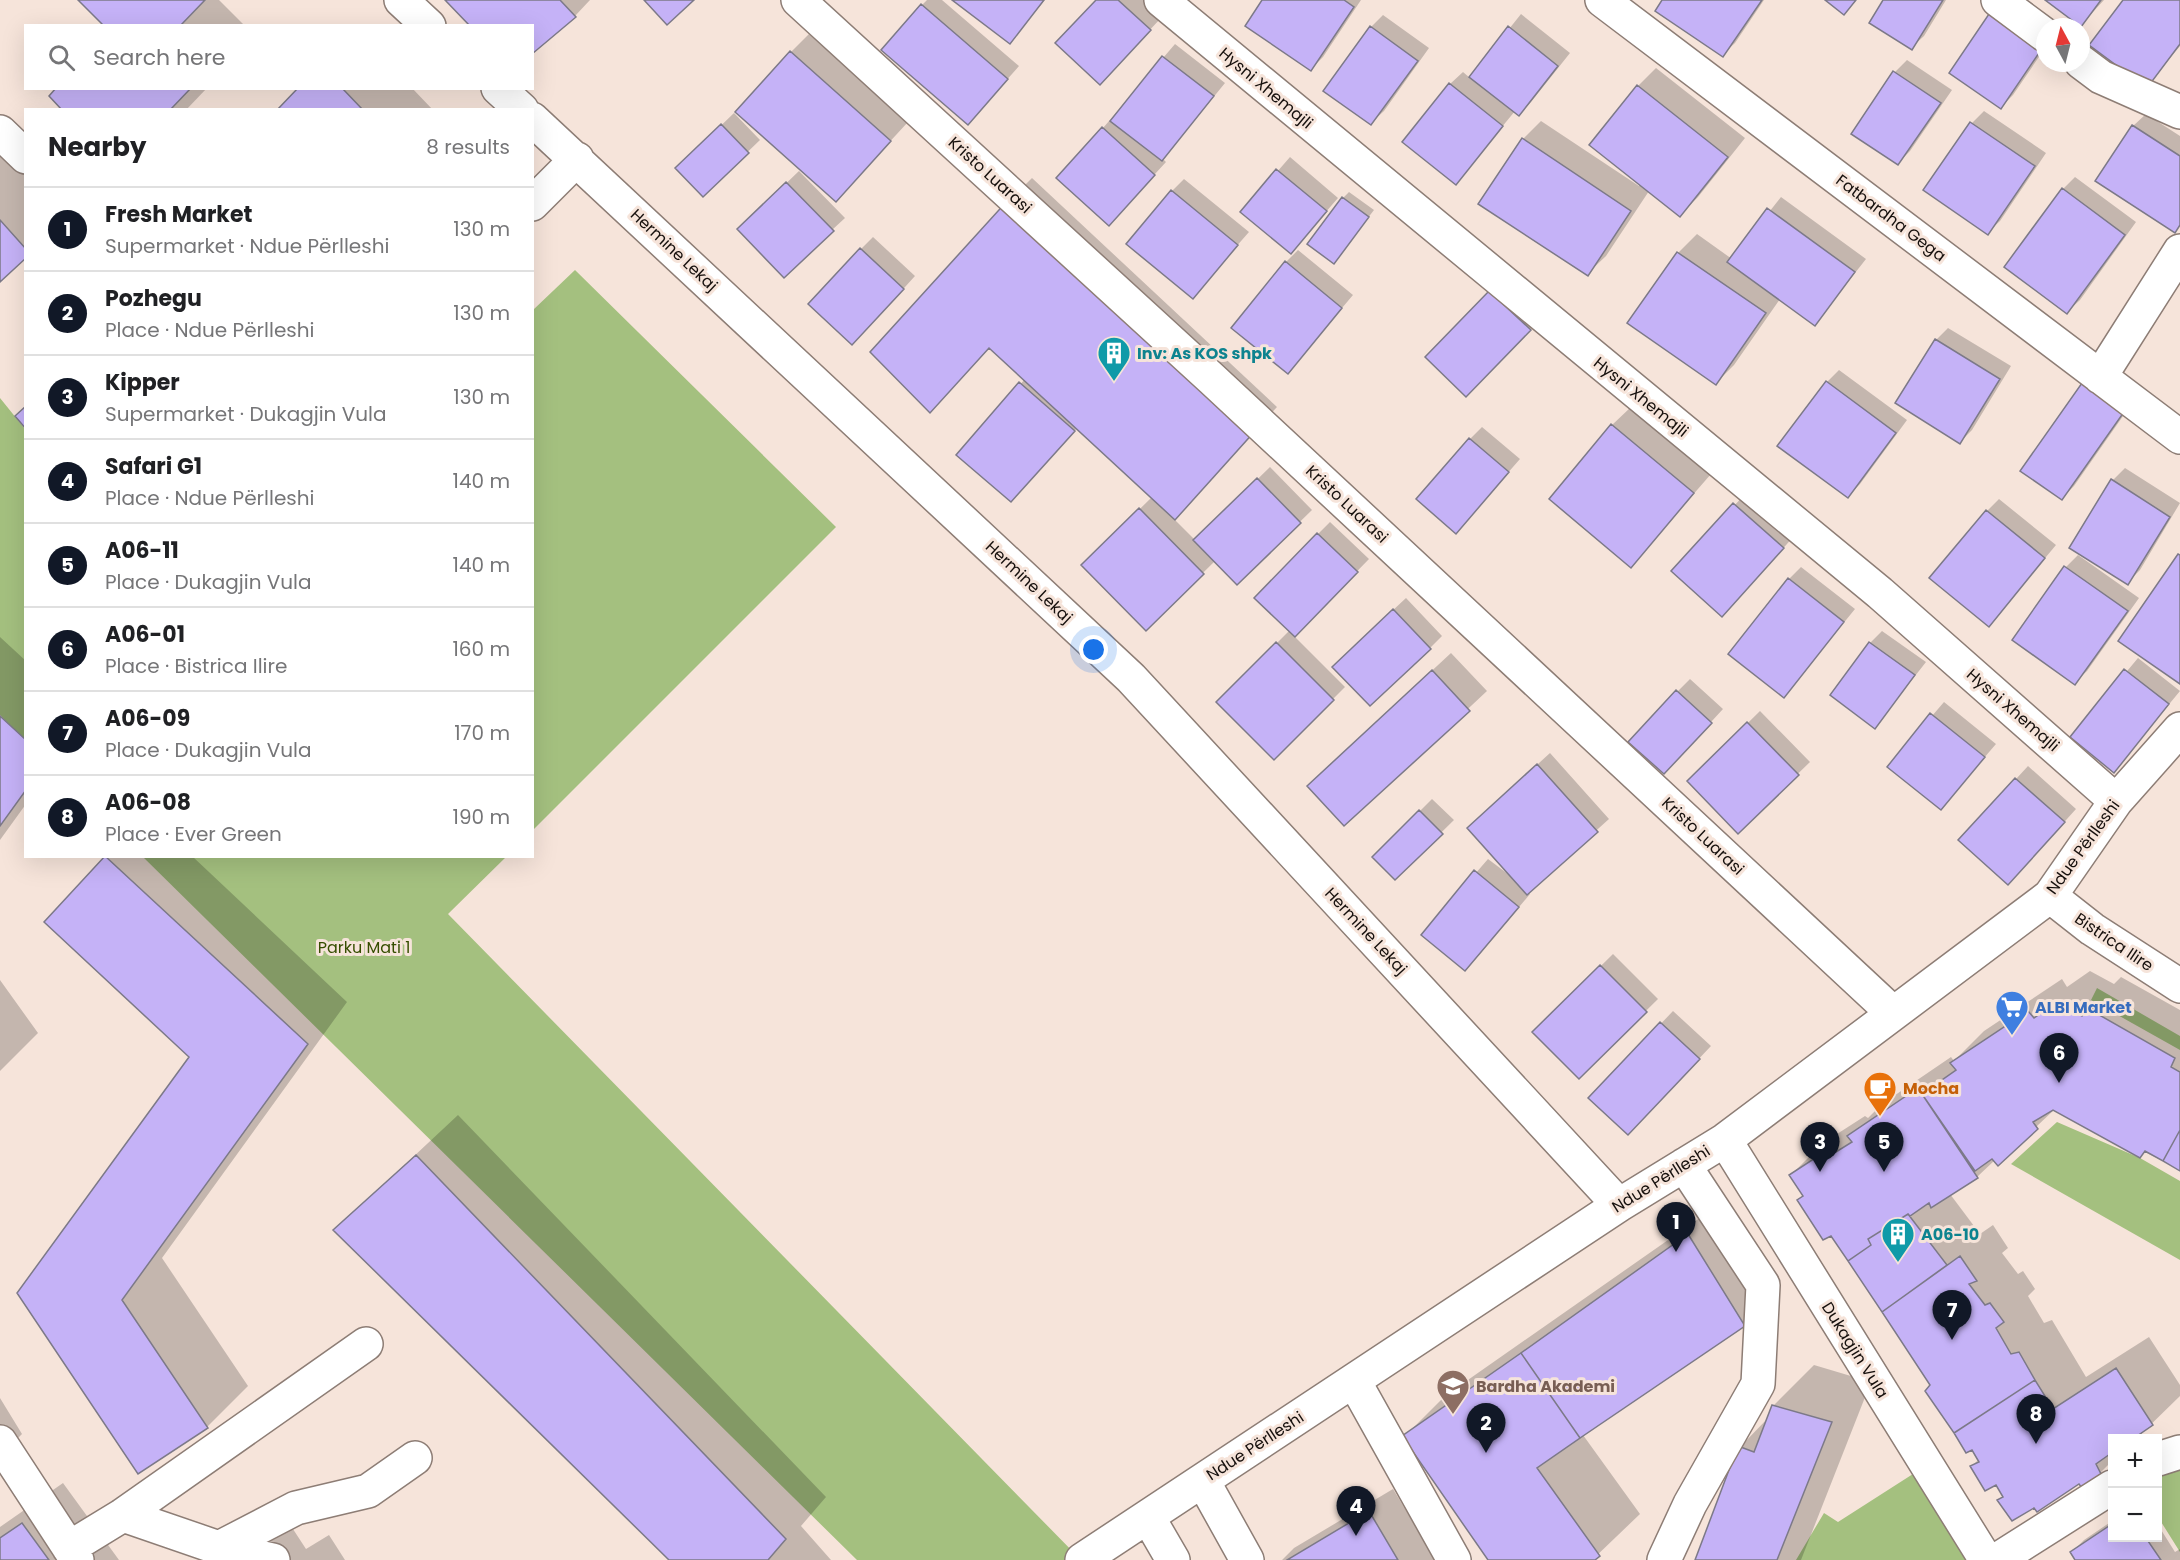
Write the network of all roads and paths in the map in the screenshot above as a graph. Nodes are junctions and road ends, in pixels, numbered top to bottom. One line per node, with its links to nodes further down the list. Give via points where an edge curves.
1 (401, 0): 6 (street)
2 (798, 0): 24 (street, Kristo Luarasi)
3 (1161, 0): 21 (street, Hysni Xhemajli, via 1880,593)
4 (1602, 0): 18 (street, Fatbardha Gega)
5 (1998, 0): 7 (street)
6 (427, 24)
7 (2036, 28)
8 (2090, 69): 11 (street)
9 (500, 90): 10 (street)
10 (520, 108)
11 (2180, 112)
12 (534, 121): 15 (street, Hermine Lekaj)
13 (0, 132): 14 (street)
14 (24, 155)
15 (577, 159): 16 (street); 27 (street, Hermine Lekaj, via 1131,678)
16 (534, 202)
17 (2180, 251): 18 (street)
18 (2100, 377): 19 (street, Fatbardha Gega)
19 (2180, 437)
20 (2180, 729): 21 (street, Ndue Përlleshi)
21 (2116, 801): 22 (street, Ndue Përlleshi)
22 (2050, 896): 23 (street, Bistrica Ilire, via 2092,929); 24 (street, Ndue Përlleshi)
23 (2180, 986)
24 (1893, 1013): 25 (street, Ndue Përlleshi)
25 (1725, 1140): 26 (street, Ndue Përlleshi); 46 (street, Dukagjin Vula)
26 (1684, 1165): 27 (street, Ndue Përlleshi); 45 (street, via 1763,1285 1759,1373 1758,1384 1690,1504)
27 (1619, 1205): 29 (street, Ndue Përlleshi)
28 (366, 1344): 36 (street)
29 (1354, 1381): 34 (street, Ndue Përlleshi); 44 (street)
30 (0, 1442): 39 (street)
31 (2180, 1452): 32 (street)
32 (2162, 1457)
33 (415, 1458): 38 (street, via 368,1491 296,1508)
34 (1203, 1481): 37 (street, Ndue Përlleshi); 43 (street)
35 (2110, 1488): 47 (street)
36 (123, 1515): 38 (street); 39 (street)
37 (1148, 1517): 41 (street, Ndue Përlleshi); 42 (street)
38 (219, 1548): 40 (street)
39 (73, 1554)
40 (273, 1560)
41 (1082, 1560)
42 (1173, 1560)
43 (1247, 1560)
44 (1455, 1560)
45 (1664, 1560)
46 (1986, 1560)
47 (1997, 1560)

